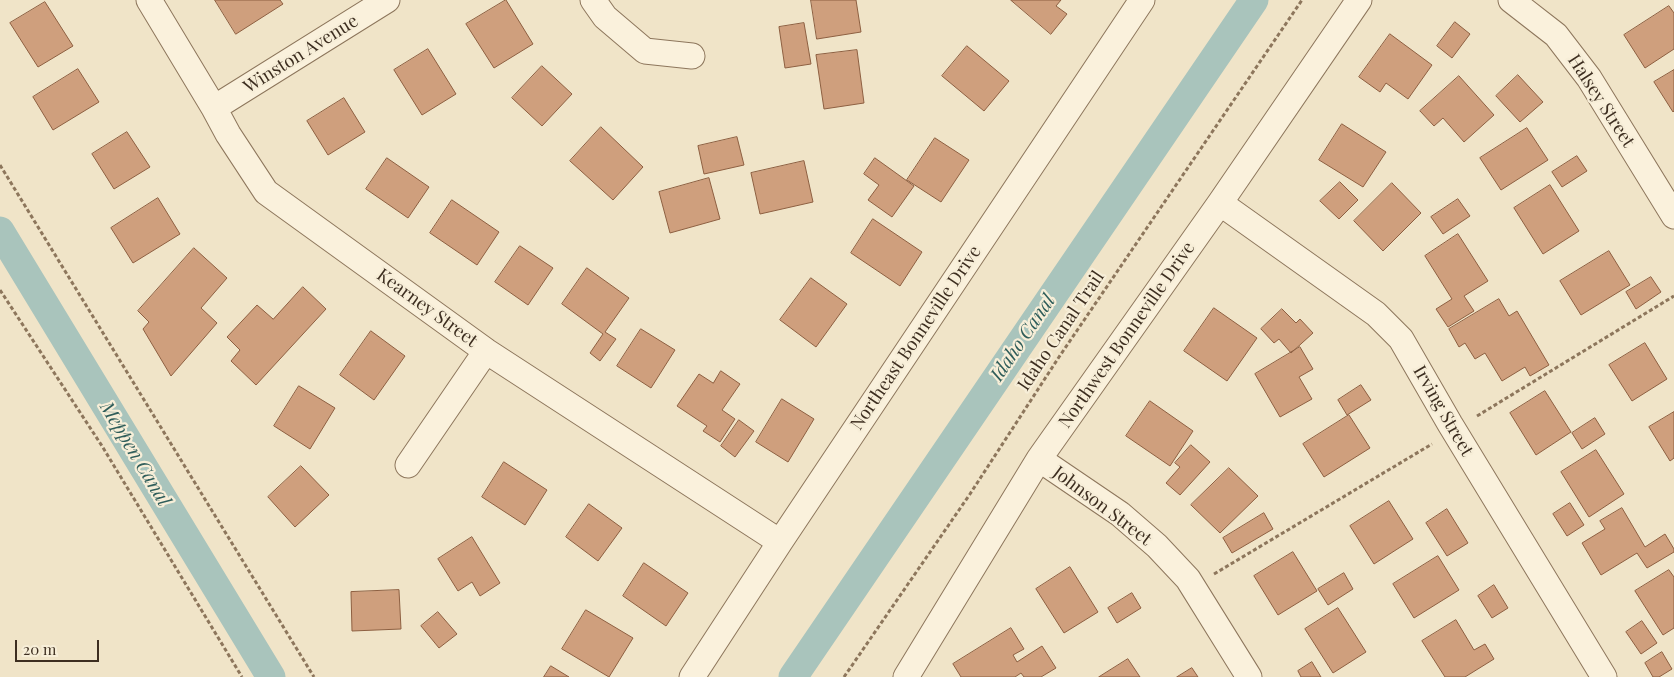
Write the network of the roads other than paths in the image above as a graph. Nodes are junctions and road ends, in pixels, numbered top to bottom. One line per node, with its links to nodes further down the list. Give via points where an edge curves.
1 (149, 0): 8 (street, Kearney Street)
2 (387, 0): 8 (street, Winston Avenue)
3 (593, 0): 7 (street, via 604,17 645,51)
4 (1142, 0): 14 (street, Northeast Bonneville Drive)
5 (1359, 0): 9 (street, Northwest Bonneville Drive)
6 (1511, 0): 10 (street, Halsey Street, via 1556,35 1589,78)
7 (692, 56)
8 (214, 108): 11 (street, Kearney Street, via 266,192)
9 (1220, 203): 12 (street, Northwest Bonneville Drive); 18 (street, Irving Street, via 1376,314 1401,339)
10 (1674, 216)
11 (486, 351): 13 (street); 14 (street, Kearney Street)
12 (1039, 459): 16 (street, Northwest Bonneville Drive); 17 (street, Johnson Street, via 1120,514 1157,546 1188,579)
13 (408, 465)
14 (780, 542): 15 (street, Northeast Bonneville Drive)
15 (692, 677)
16 (906, 677)
17 (1249, 677)
18 (1604, 677)

